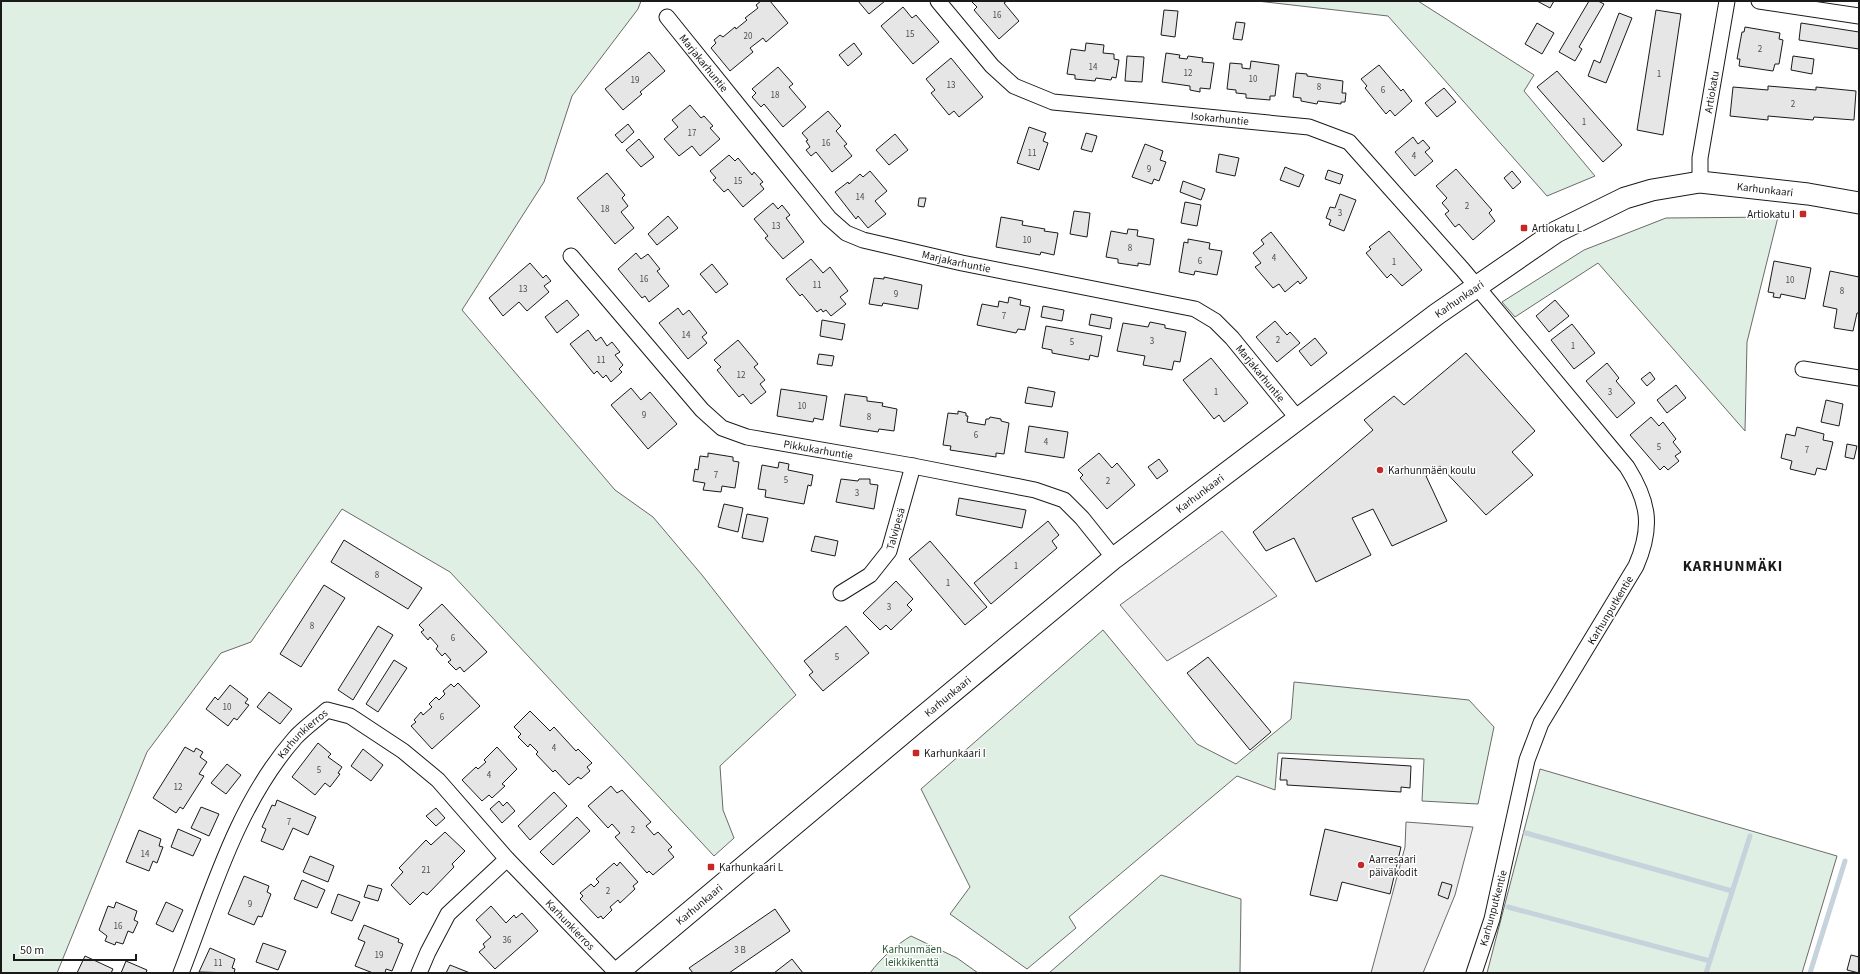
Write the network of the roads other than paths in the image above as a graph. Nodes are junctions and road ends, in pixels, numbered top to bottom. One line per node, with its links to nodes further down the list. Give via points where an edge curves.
1 (938, 1): 9 (street, Isokarhuntie, via 992,66 1014,86 1053,102 1309,127 1349,142)
2 (1727, 1): 6 (street, Artiokatu, via 1700,158)
3 (1759, 1): 4 (street)
4 (1859, 16)
5 (667, 18): 12 (street, Marjakarhuntie, via 829,218 846,233 863,240 962,263 1195,309 1215,321 1232,338)
6 (1700, 182): 7 (street, Karhunkaari, via 1808,194); 9 (street, Karhunkaari, via 1652,190 1625,198 1556,232)
7 (1859, 203)
8 (571, 256): 13 (street, Pikkukarhuntie, via 702,410 722,428 747,437)
9 (1476, 286): 12 (street, Karhunkaari); 20 (street, Karhunputkentie, via 1627,467 1644,499 1646,515 1645,537 1636,566 1542,724 1527,760 1492,919)
10 (1803, 369): 11 (street)
11 (1859, 378)
12 (1298, 419): 14 (street, Karhunkaari)
13 (913, 466): 14 (street, Pikkukarhuntie, via 1035,490 1064,500); 15 (street, Talvipesä, via 889,551 870,575)
14 (1114, 558): 19 (street, Karhunkaari)
15 (841, 593)
16 (507, 859): 17 (street, Karhunkierros, via 438,780 409,756 350,716 327,710 295,737 265,778 239,826); 18 (street, via 448,914); 19 (street, Karhunkierros)
17 (181, 973)
18 (419, 973)
19 (617, 973)
20 (1474, 973)

